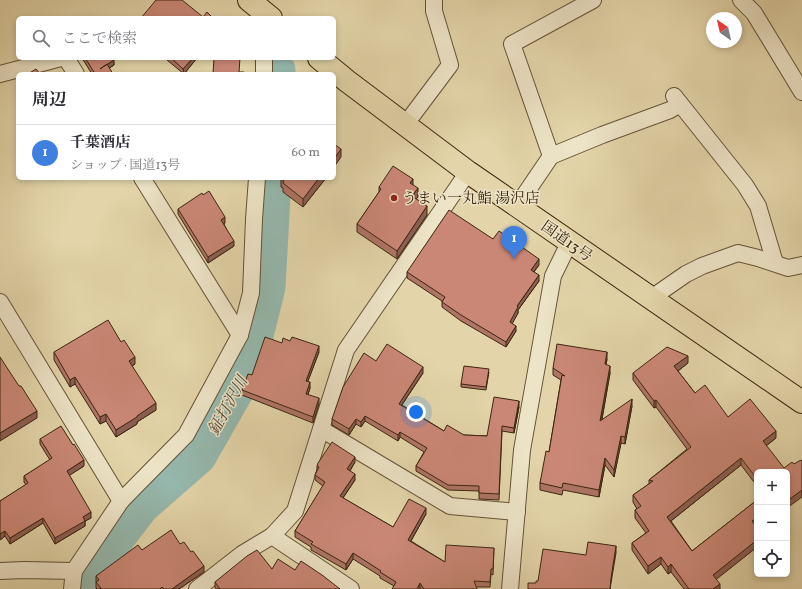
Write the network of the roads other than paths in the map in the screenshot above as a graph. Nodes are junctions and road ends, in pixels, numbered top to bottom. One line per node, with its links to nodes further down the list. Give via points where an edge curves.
1 (249, 0): 5 (highway)
2 (434, 0): 14 (street, via 434,11 450,65)
3 (593, 0): 15 (street, via 512,44)
4 (741, 0): 13 (street, via 754,13)
5 (269, 16)
6 (53, 60): 12 (street)
7 (67, 60): 10 (street)
8 (264, 60): 11 (street)
9 (321, 60): 14 (highway, 国道13号)
10 (75, 72)
11 (264, 72)
12 (0, 74)
13 (802, 92)
14 (405, 125): 16 (highway, 国道13号)
15 (551, 156): 19 (street); 21 (street, via 670,110 677,100 746,185 758,206)
16 (468, 172): 19 (highway, 国道13号); 27 (street, via 346,350)
17 (143, 180): 25 (street)
18 (257, 180): 25 (street, via 251,293)
19 (517, 206): 20 (highway, 国道13号)
20 (569, 243): 23 (highway, 国道13号); 29 (street, via 553,276 522,450)
21 (775, 263): 22 (street, via 788,268); 23 (street, via 738,253 686,274)
22 (802, 265)
23 (653, 300): 26 (highway, 国道13号)
24 (0, 302): 28 (street)
25 (240, 335): 28 (street, via 186,435)
26 (802, 402)
27 (321, 429): 29 (street, via 450,506); 30 (street, via 295,511)
28 (121, 501): 32 (street)
29 (517, 512): 36 (street)
30 (272, 536): 34 (street, via 242,554); 35 (street)
31 (0, 571): 32 (street)
32 (74, 571): 33 (street)
33 (72, 589)
34 (197, 589)
35 (351, 589)
36 (510, 589)

